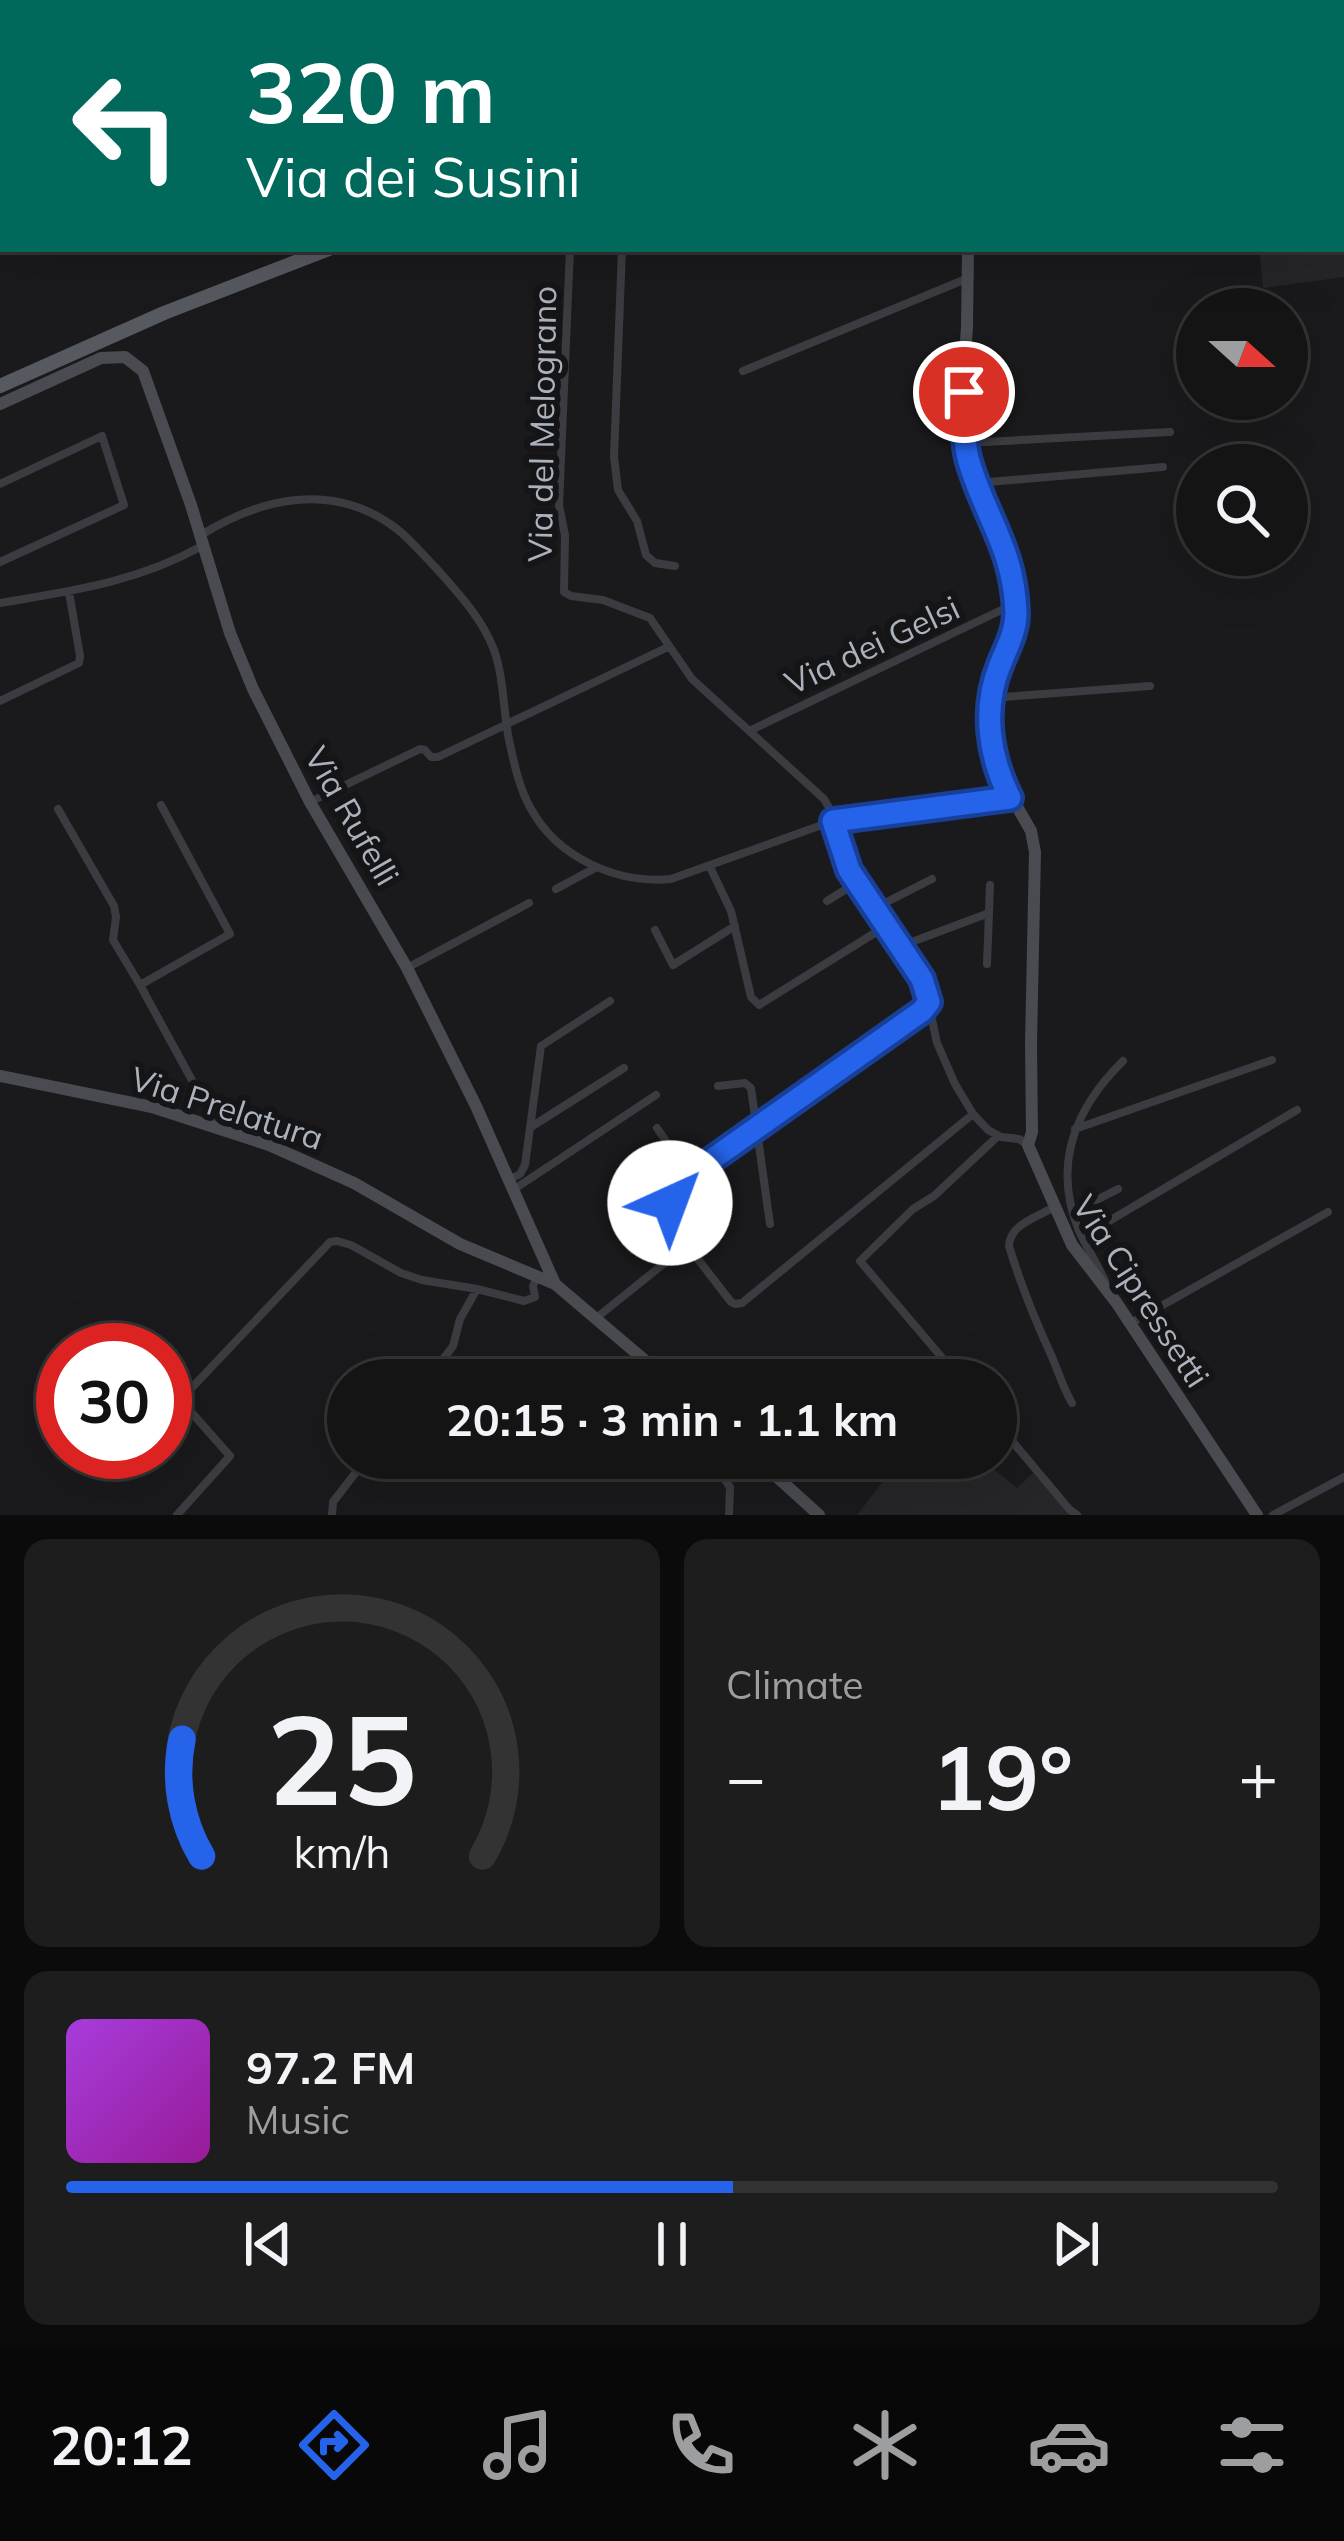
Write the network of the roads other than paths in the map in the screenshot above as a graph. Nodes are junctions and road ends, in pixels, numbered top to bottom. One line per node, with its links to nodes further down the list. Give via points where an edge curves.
1 (321, 252): 7 (main road)
2 (570, 252): 20 (street, Via del Melograno, via 559,505 564,590 648,617)
3 (622, 252): 16 (street, via 616,483 646,556)
4 (968, 252): 5 (street)
5 (967, 279): 6 (street); 10 (street)
6 (742, 371)
7 (0, 386)
8 (0, 404): 14 (street, Via Rufelli, via 97,359 133,361 149,383)
9 (1170, 432): 10 (street)
10 (966, 443): 12 (street)
11 (1163, 467): 12 (street)
12 (976, 482): 19 (street, via 1007,554)
13 (0, 484): 15 (street, via 103,436 124,505)
14 (202, 540): 17 (street, via 175,560); 24 (street, via 242,513 288,500 343,504 386,522 483,627 498,662); 27 (street, Via Rufelli, via 242,664)
15 (0, 562)
16 (675, 566)
17 (69, 592): 18 (street); 23 (street, via 79,663)
18 (0, 603)
19 (1015, 604): 22 (street); 25 (street, Via dei Gelsi)
20 (668, 646): 24 (street); 25 (street, Via del Melograno)
21 (1150, 686): 22 (street)
22 (991, 698): 26 (street, Via Cipressetti, via 992,755)
23 (0, 701)
24 (506, 725): 27 (street, via 436,758 420,749); 31 (street, via 530,808 560,843)
25 (749, 730): 30 (street, Via del Melograno, via 815,789)
26 (1010, 798): 30 (street); 66 (street, Via Cipressetti, via 1035,852)
27 (310, 802): 46 (street, Via Rufelli)
28 (161, 805): 47 (street, via 230,934)
29 (58, 808): 47 (street, via 114,906 113,940)
30 (833, 821): 32 (street); 34 (street, Via del Melograno)
31 (596, 867): 32 (street, via 661,880); 36 (street)
32 (710, 867): 41 (street)
33 (932, 879): 39 (street)
34 (856, 883): 37 (street); 39 (street, Via del Melograno)
35 (990, 885): 40 (street)
36 (556, 889)
37 (826, 901)
38 (529, 903): 46 (street)
39 (873, 909): 42 (street, Via del Melograno)
40 (989, 913): 44 (street); 45 (street)
41 (735, 926): 42 (street, via 751,997 760,1005); 43 (street, via 673,964)
42 (886, 926): 44 (street, Via del Melograno)
43 (655, 930)
44 (901, 946): 49 (street, Via del Melograno)
45 (987, 964)
46 (407, 968): 68 (street, Via Rufelli)
47 (140, 985): 60 (street)
48 (610, 1001): 62 (street, via 541,1046)
49 (929, 1002): 50 (street); 51 (street)
50 (929, 1016): 51 (street); 59 (street)
51 (904, 1023): 61 (street)
52 (1272, 1060): 64 (street)
53 (1124, 1061): 64 (street)
54 (624, 1068): 62 (street)
55 (0, 1076): 60 (street, Via Prelatura)
56 (718, 1086): 61 (street, via 749,1084)
57 (656, 1095): 68 (street)
58 (1298, 1110): 74 (street)
59 (973, 1114): 65 (street); 75 (street, via 742,1303 730,1302)
60 (217, 1126): 76 (street, Via Prelatura, via 326,1169 452,1241)
61 (756, 1126): 67 (street); 73 (street)
62 (530, 1128): 68 (street, via 525,1167)
63 (657, 1128): 67 (street)
64 (1075, 1129): 71 (street, via 1068,1169)
65 (998, 1136): 66 (street); 84 (street, via 860,1261)
66 (1028, 1145): 70 (street, Via Cipressetti)
67 (690, 1175): 75 (street, via 670,1198)
68 (511, 1185): 77 (street, Via Rufelli)
69 (1118, 1189): 71 (street)
70 (1054, 1207): 78 (street, Via Cipressetti); 85 (street, via 1016,1227 1009,1246)
71 (1073, 1212): 74 (street)
72 (1328, 1212): 81 (street)
73 (770, 1223)
74 (1082, 1237): 78 (street)
75 (687, 1245): 80 (street)
76 (537, 1277): 77 (street, Via Prelatura); 79 (street, via 530,1300)
77 (555, 1284): 80 (street, Via Rufelli)
78 (1106, 1288): 81 (street, Via Cipressetti)
79 (477, 1289): 82 (street); 91 (street, via 412,1277 351,1245 329,1243 184,1395 230,1458)
80 (595, 1319): 83 (street, Via Rufelli)
81 (1130, 1323): 96 (street, Via Cipressetti)
82 (442, 1359)
83 (643, 1359)
84 (943, 1359)
85 (1072, 1402)
86 (1017, 1447): 95 (street)
87 (1344, 1477): 97 (street)
88 (351, 1479): 92 (street)
89 (724, 1479): 93 (street)
90 (779, 1479): 94 (street)
91 (177, 1515)
92 (332, 1515)
93 (729, 1515)
94 (819, 1515)
95 (1077, 1515)
96 (1257, 1515)
97 (1273, 1515)

